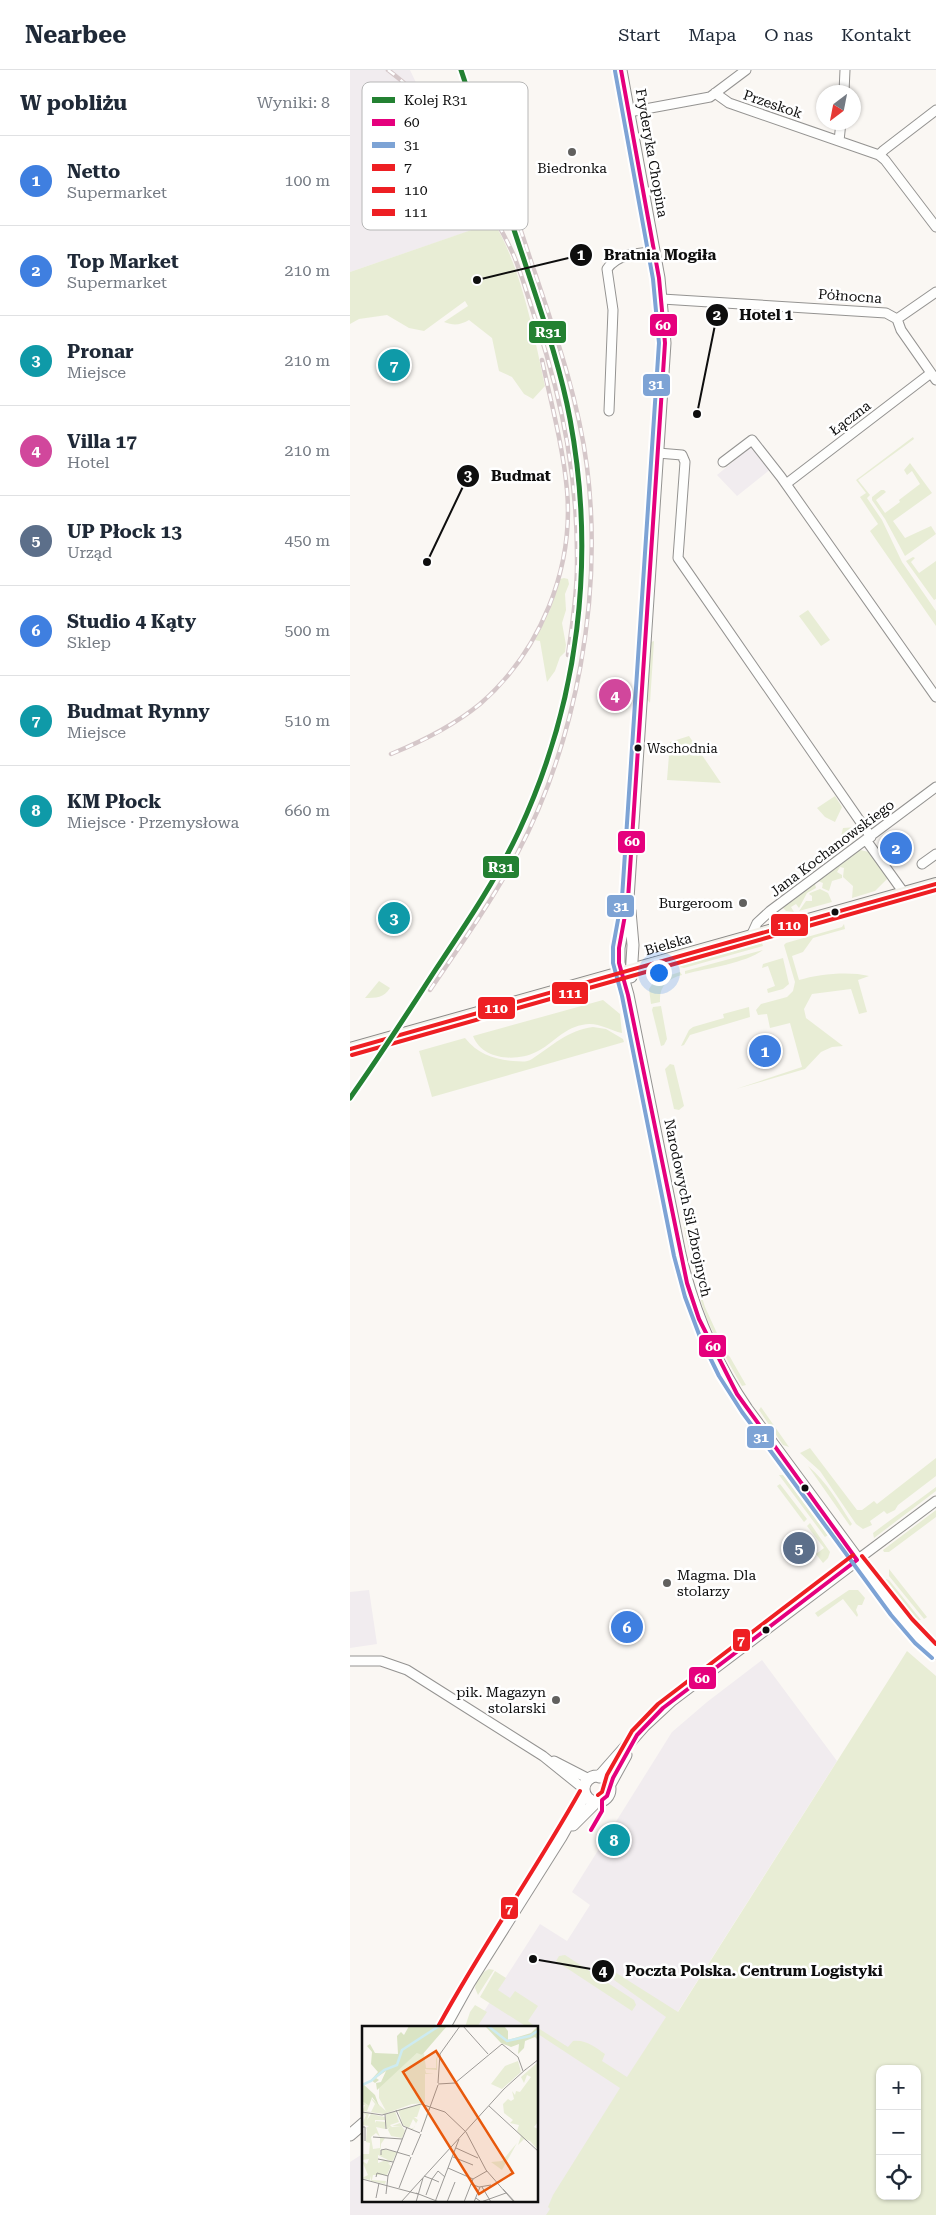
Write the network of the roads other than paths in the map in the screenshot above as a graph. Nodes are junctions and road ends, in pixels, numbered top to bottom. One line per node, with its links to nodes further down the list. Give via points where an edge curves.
1 (621, 70): 7 (street, Fryderyka Chopina)
2 (746, 70): 5 (street)
3 (846, 70): 4 (street)
4 (845, 85)
5 (715, 94): 7 (street); 9 (street, Przeskok, via 729,103)
6 (936, 110): 10 (street)
7 (629, 112): 12 (street, Fryderyka Chopina)
8 (840, 130): 9 (street)
9 (839, 141): 10 (street, Przeskok)
10 (880, 156): 11 (street, Przeskok)
11 (936, 227)
12 (654, 252): 14 (street, Fryderyka Chopina); 17 (street, via 619,257 607,269 613,310)
13 (936, 292): 15 (street, Północna)
14 (662, 299): 15 (street, Północna, via 886,313); 18 (street, Fryderyka Chopina, via 665,343)
15 (897, 319): 16 (street)
16 (933, 377): 20 (street, Łączna)
17 (609, 411)
18 (658, 453): 23 (street, via 682,455 685,462 678,558); 31 (street, Fryderyka Chopina, via 628,899 619,948)
19 (723, 462): 20 (street, via 752,440)
20 (786, 484): 21 (street)
21 (936, 697)
22 (936, 788): 23 (street, Jana Kochanowskiego)
23 (869, 838): 27 (street); 28 (street, Jana Kochanowskiego)
24 (936, 854): 25 (street)
25 (922, 864)
26 (936, 884): 27 (main road, Bielska)
27 (904, 893): 29 (main road, Bielska)
28 (770, 911): 29 (street); 30 (street, Jana Kochanowskiego, via 757,923)
29 (773, 930): 30 (main road, Bielska)
30 (751, 936): 31 (main road, Bielska)
31 (626, 971): 32 (main road, Bielska); 34 (street, Narodowych Sił Zbrojnych, via 676,1237 701,1325 737,1394)
32 (350, 1049)
33 (936, 1501): 34 (street)
34 (857, 1560): 35 (street, Narodowych Sił Zbrojnych, via 907,1624); 37 (street, via 672,1700)
35 (936, 1653)
36 (350, 1661): 38 (street, via 381,1661 407,1670)
37 (637, 1735): 39 (street); 40 (street)
38 (542, 1756): 39 (street); 41 (street)
39 (594, 1778): 40 (street, via 605,1780); 41 (street)
40 (609, 1786): 42 (street, via 607,1796)
41 (584, 1792): 42 (street); 43 (street)
42 (596, 1802): 43 (street)
43 (562, 1837): 44 (street)
44 (445, 2026)
45 (362, 2125): 46 (street)
46 (350, 2135)

